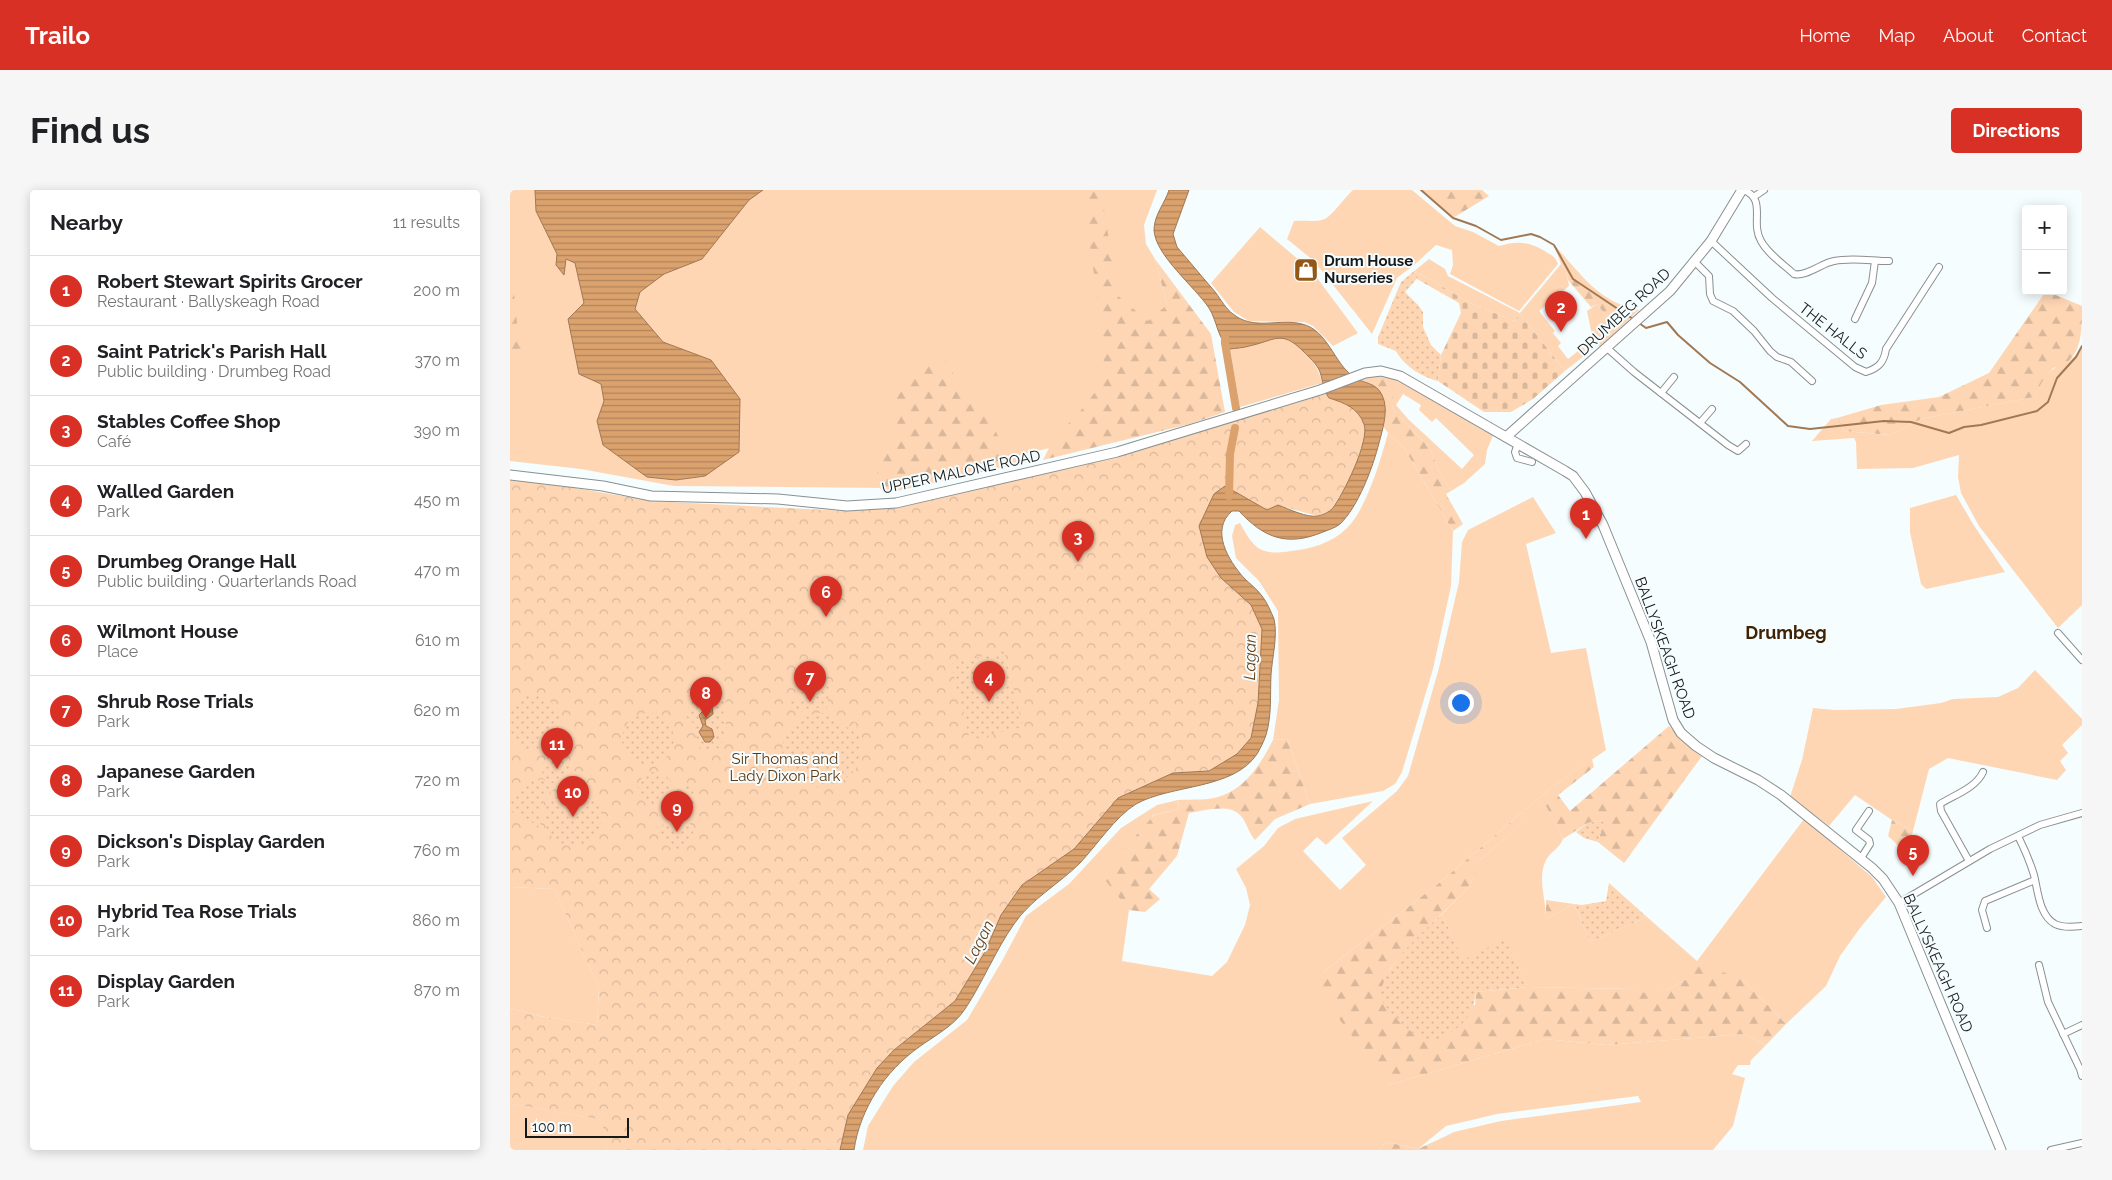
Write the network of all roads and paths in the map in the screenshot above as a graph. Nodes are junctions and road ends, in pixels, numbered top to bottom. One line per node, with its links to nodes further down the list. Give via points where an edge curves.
1 (1743, 190): 3 (street); 4 (main road, DRUMBEG ROAD)
2 (1764, 190): 3 (street)
3 (1755, 196): 5 (street, via 1760,240 1794,274 1837,260)
4 (1711, 241): 7 (main road, DRUMBEG ROAD); 8 (street, THE HALLS, via 1772,298 1855,367 1866,372 1882,363 1886,349)
5 (1875, 261): 6 (street); 9 (street, via 1872,283)
6 (1889, 261)
7 (1695, 262): 10 (main road, DRUMBEG ROAD, via 1670,291); 12 (street, via 1709,276 1713,301 1733,311 1770,351 1791,362)
8 (1939, 267)
9 (1855, 319)
10 (1607, 348): 13 (street); 16 (main road, DRUMBEG ROAD)
11 (1674, 377): 13 (street)
12 (1812, 381)
13 (1661, 393): 15 (street)
14 (1712, 409): 15 (street)
15 (1700, 423): 18 (street, via 1738,451)
16 (1506, 437): 17 (main road, BALLYSKEAGH ROAD); 20 (main road, UPPER MALONE ROAD, via 1400,376 1381,371 1365,373 1320,390 1117,452 896,503 847,506 778,499 651,496 603,486)
17 (1518, 444): 19 (street, via 1514,452 1517,458); 27 (main road, BALLYSKEAGH ROAD, via 1573,476 1591,501 1650,642 1673,720 1682,733 1714,758 1769,787)
18 (1746, 444)
19 (1532, 462)
20 (510, 475)
21 (2058, 633): 22 (street)
22 (2082, 660)
23 (1983, 772): 28 (street, via 1971,786 1940,804)
24 (1869, 811): 27 (street, via 1856,830 1870,844)
25 (2082, 813): 26 (street, via 2040,825)
26 (2018, 836): 28 (street); 29 (street)
27 (1861, 858): 30 (main road, BALLYSKEAGH ROAD, via 1883,879)
28 (1969, 860): 30 (street)
29 (2035, 880): 31 (street, via 2046,916 2055,924); 32 (street, via 1985,901 1982,910)
30 (1899, 903): 38 (main road, BALLYSKEAGH ROAD)
31 (2082, 926)
32 (1987, 928)
33 (2039, 965): 35 (street, via 2048,1002)
34 (2082, 1025): 35 (street)
35 (2063, 1034): 36 (street)
36 (2082, 1076)
37 (2082, 1143): 39 (street)
38 (2001, 1150)
39 (2051, 1150)

